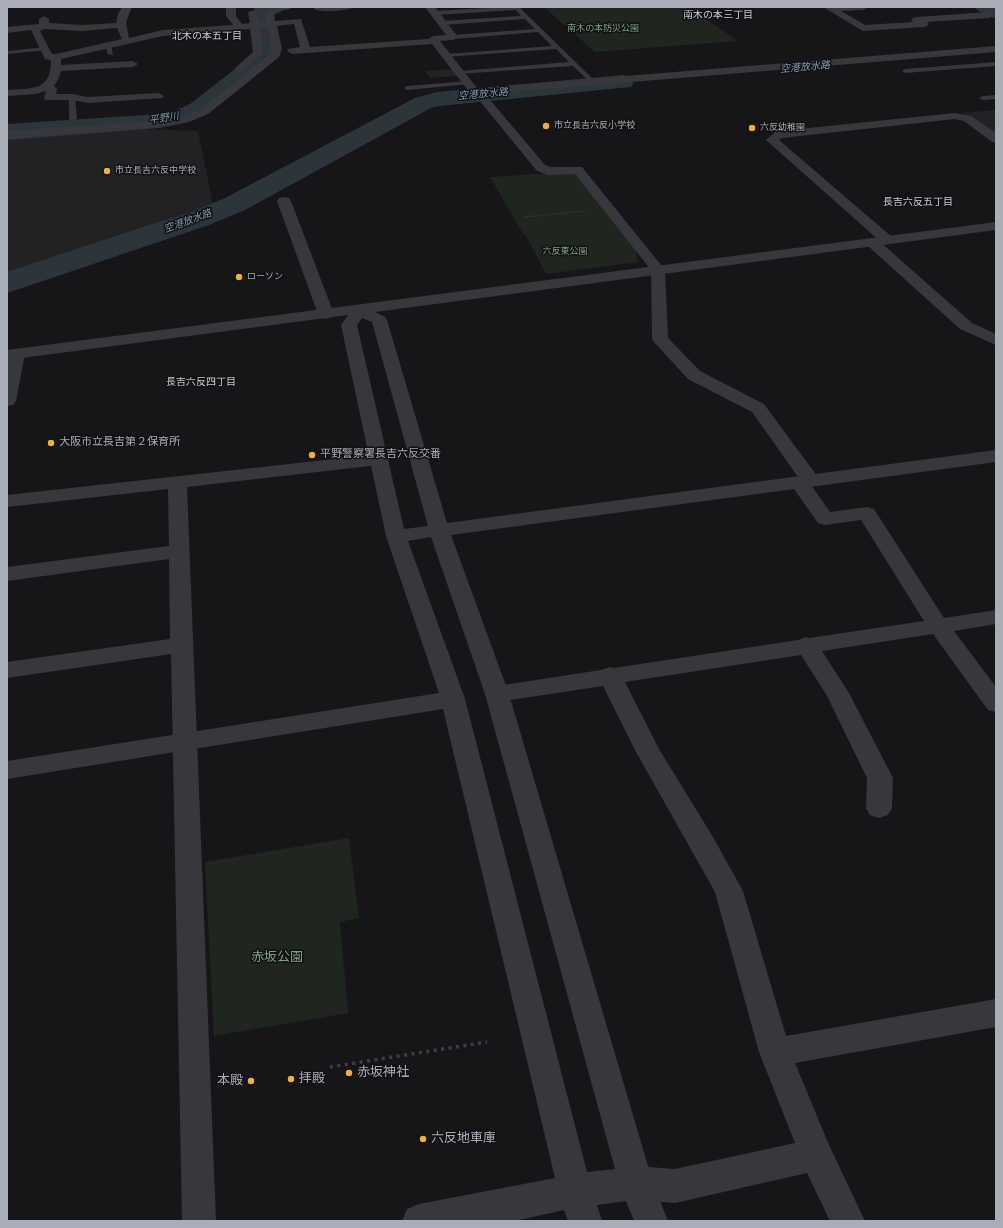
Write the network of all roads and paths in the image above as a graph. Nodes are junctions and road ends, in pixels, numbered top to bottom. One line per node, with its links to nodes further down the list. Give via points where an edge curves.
1 (231, 7): 20 (street, via 233,22)
2 (264, 7): 19 (street, via 252,14)
3 (287, 7): 16 (street, via 268,13)
4 (349, 7): 10 (street)
5 (517, 7): 11 (lane); 14 (lane)
6 (863, 7): 8 (street)
7 (975, 7): 12 (street)
8 (830, 8): 12 (street, via 863,28 924,24 916,20)
9 (123, 9): 17 (street)
10 (319, 9)
11 (432, 10): 15 (street)
12 (993, 13)
13 (47, 15): 18 (street)
14 (527, 17): 15 (lane); 22 (lane)
15 (443, 23): 23 (street)
16 (271, 24): 19 (street); 29 (street, via 298,18); 30 (street)
17 (121, 25): 18 (street, via 82,28); 24 (street)
18 (44, 26): 21 (street); 27 (street, via 36,28 35,31)
19 (254, 26): 20 (street); 41 (street, via 258,53)
20 (240, 28): 24 (street, via 163,33)
21 (7, 30)
22 (540, 30): 23 (lane); 26 (lane)
23 (453, 37): 25 (street, via 433,39)
24 (127, 40): 34 (street, via 110,49)
25 (435, 41): 29 (street); 33 (street)
26 (558, 47): 33 (lane); 36 (lane)
27 (45, 49): 31 (lane); 34 (street, via 49,57)
28 (996, 49): 42 (street)
29 (306, 50): 30 (street)
30 (277, 52): 55 (street, via 206,111 187,119 161,124)
31 (9, 53)
32 (996, 54): 47 (street)
33 (446, 56): 40 (street)
34 (56, 57): 38 (street)
35 (133, 64): 38 (street)
36 (574, 64): 40 (lane); 42 (lane)
37 (996, 64): 39 (lane)
38 (57, 68): 44 (street, via 53,83)
39 (905, 71)
40 (460, 73): 43 (street)
41 (230, 76)
42 (592, 81): 47 (street)
43 (468, 84): 45 (lane); 47 (street)
44 (48, 87): 46 (street); 49 (street, via 52,89 50,98)
45 (407, 88)
46 (7, 93)
47 (480, 94): 58 (street, via 541,168 548,171 578,170)
48 (159, 96): 49 (street, via 88,100)
49 (72, 97): 53 (lane)
50 (996, 97): 51 (lane)
51 (983, 98)
52 (192, 105): 54 (street, via 179,113 158,117)
53 (73, 119)
54 (7, 128)
55 (7, 135)
56 (996, 140): 61 (street, via 967,118 955,116 780,135 772,140)
57 (284, 201): 64 (street)
58 (609, 209): 59 (path); 62 (street)
59 (525, 217)
60 (996, 226): 61 (street)
61 (880, 241): 62 (street); 65 (street, via 966,326)
62 (658, 270): 63 (street); 70 (street, via 660,339 694,375 758,408)
63 (360, 310): 64 (street); 69 (street, via 349,325); 73 (street, via 379,320)
64 (326, 314): 66 (street)
65 (996, 340)
66 (12, 354): 67 (street)
67 (7, 400)
68 (996, 456): 70 (street)
69 (380, 460): 71 (street); 74 (street)
70 (805, 481): 73 (street); 78 (street, via 825,519 867,513)
71 (177, 483): 72 (street); 75 (street)
72 (7, 501)
73 (439, 530): 74 (street); 83 (street)
74 (396, 536): 84 (street)
75 (179, 552): 76 (street); 79 (street)
76 (7, 574)
77 (996, 617): 78 (street)
78 (938, 625): 80 (street); 85 (street)
79 (182, 645): 81 (street); 86 (street)
80 (806, 645): 82 (street); 88 (street, via 837,693 880,778)
81 (7, 670)
82 (610, 675): 83 (street); 91 (street, via 648,752 729,891)
83 (497, 694): 94 (street)
84 (453, 699): 86 (street); 95 (street)
85 (996, 704)
86 (184, 743): 87 (street); 96 (street)
87 (7, 770)
88 (879, 808)
89 (996, 1013): 91 (street)
90 (487, 1042): 92 (path)
91 (775, 1052): 93 (street)
92 (330, 1066)
93 (816, 1155): 94 (street, via 675,1186); 99 (street)
94 (636, 1183): 95 (street); 98 (street)
95 (580, 1206): 97 (street, via 509,1205)
96 (199, 1221)
97 (420, 1221)
98 (651, 1221)
99 (848, 1221)

